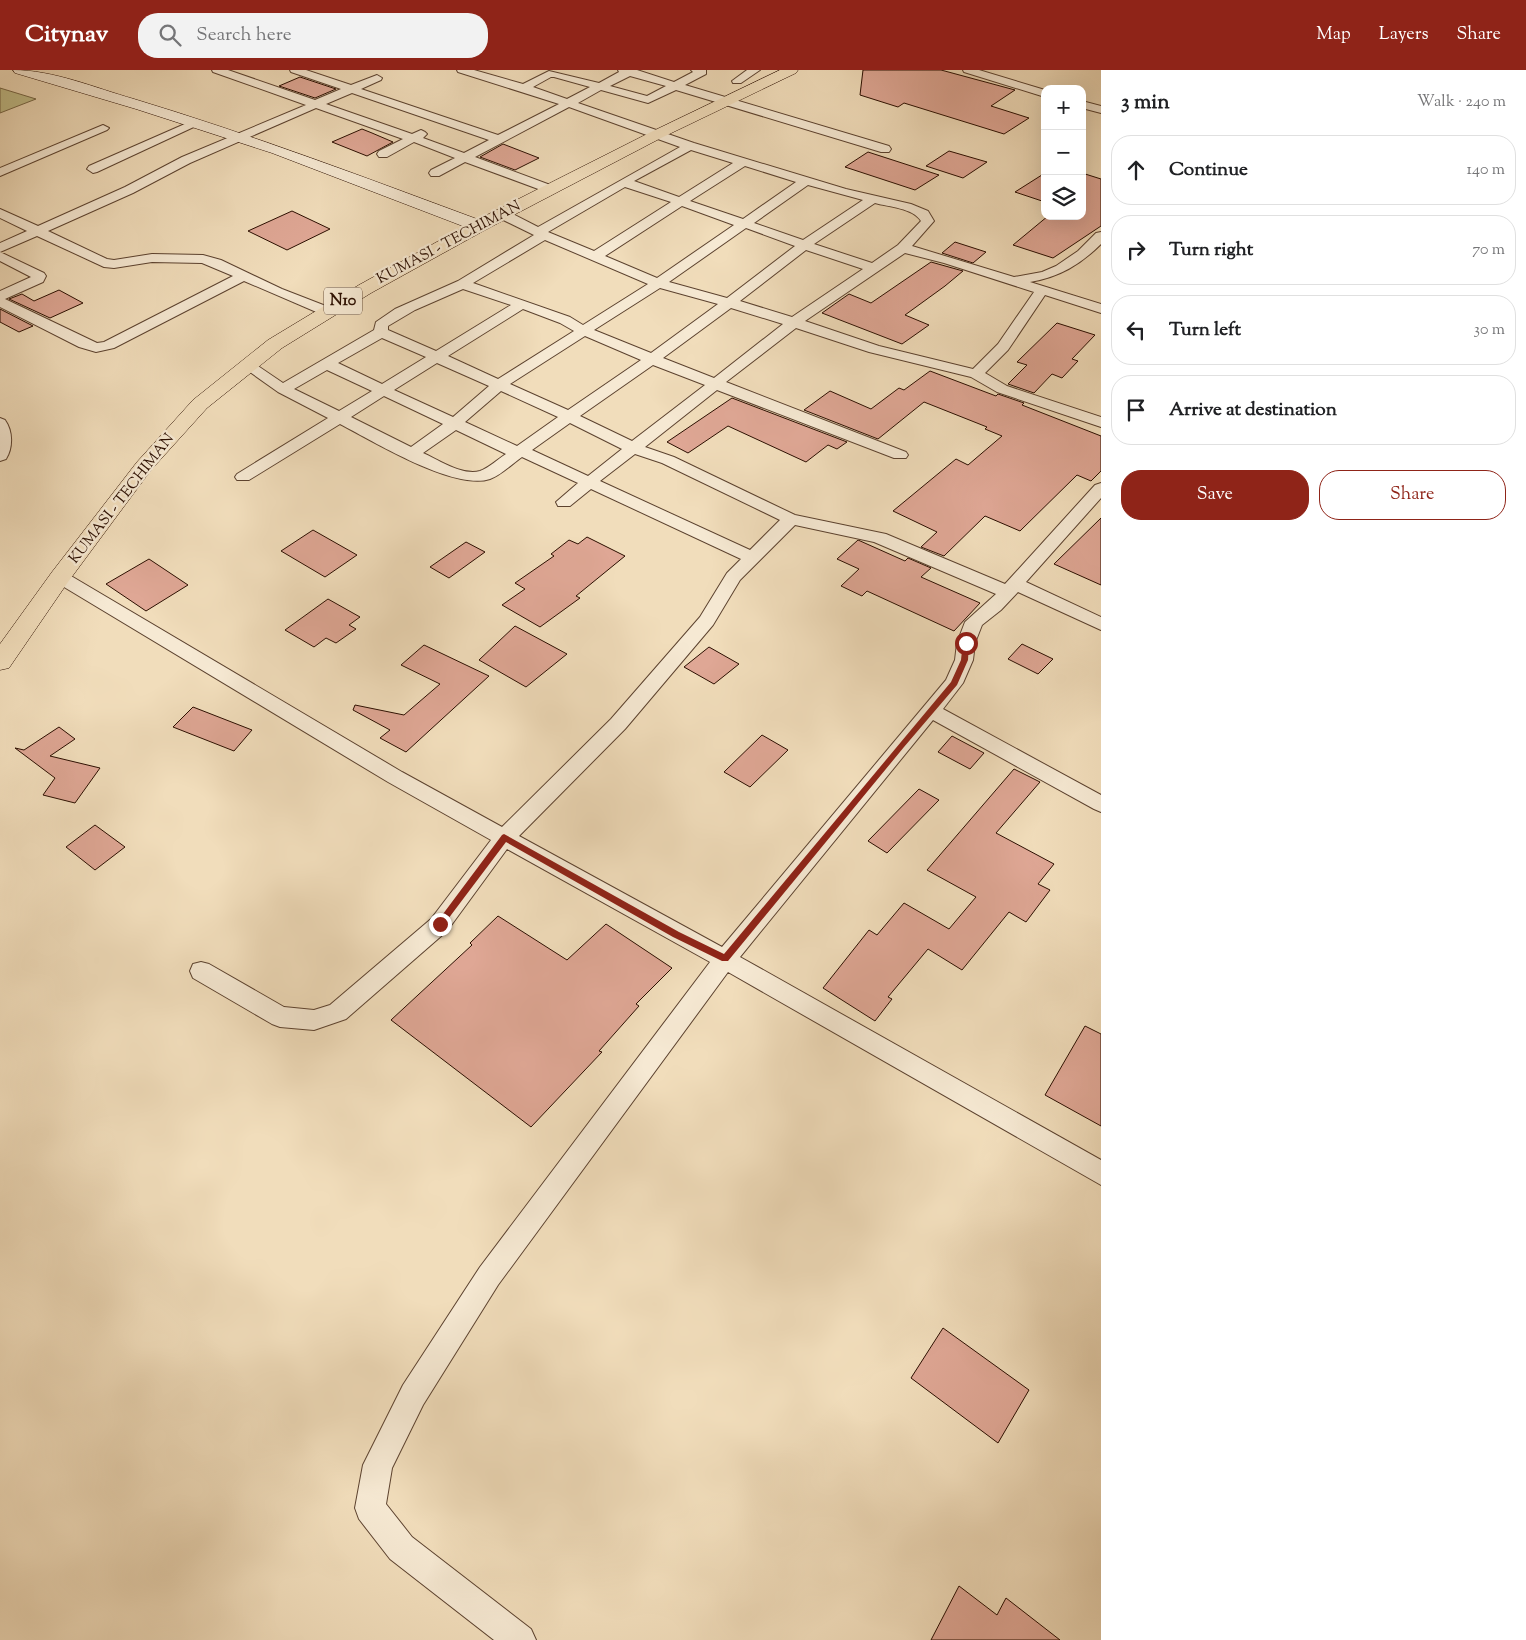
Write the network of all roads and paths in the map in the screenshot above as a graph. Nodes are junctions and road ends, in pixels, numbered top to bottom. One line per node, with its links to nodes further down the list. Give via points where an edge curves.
1 (20, 70): 23 (main road)
2 (217, 70): 19 (street)
3 (295, 70): 15 (street)
4 (462, 70): 14 (street)
5 (696, 70): 13 (street, via 702,72)
6 (756, 70): 11 (street)
7 (790, 70): 17 (highway, KUMASI - TECHIMAN / N10)
8 (968, 70): 16 (street)
9 (628, 71): 12 (street); 13 (street)
10 (376, 78): 15 (street)
11 (737, 81)
12 (598, 87): 13 (street, via 648,100); 14 (street, via 554,74); 18 (street)
13 (675, 87): 17 (street)
14 (524, 88): 18 (street)
15 (350, 89): 19 (street); 22 (street)
16 (1041, 93)
17 (723, 101): 25 (highway, KUMASI - TECHIMAN / N10); 30 (street)
18 (569, 104): 25 (street); 28 (street)
19 (315, 105): 26 (street); 27 (street)
20 (1086, 105): 21 (street)
21 (1101, 110)
22 (446, 121): 27 (street); 28 (street)
23 (194, 123): 26 (main road); 34 (street)
24 (103, 128): 35 (street)
25 (656, 135): 29 (street); 39 (highway, KUMASI - TECHIMAN / N10)
26 (239, 138): 45 (main road); 46 (street)
27 (414, 138): 31 (street); 32 (street)
28 (498, 139): 32 (street)
29 (690, 146): 33 (street); 38 (street)
30 (885, 149)
31 (383, 154)
32 (465, 156): 36 (street); 39 (street)
33 (744, 162): 37 (street); 41 (street)
34 (94, 169)
35 (0, 172)
36 (435, 173)
37 (806, 181): 40 (street); 44 (street)
38 (624, 182): 41 (street); 47 (street)
39 (550, 189): 43 (highway, KUMASI - TECHIMAN / N10)
40 (872, 200): 49 (street); 51 (street, via 907,207 928,221)
41 (681, 202): 44 (street); 53 (street)
42 (0, 213): 46 (street)
43 (502, 214): 45 (highway, KUMASI - TECHIMAN / N10); 47 (street)
44 (745, 224): 49 (street); 57 (street)
45 (479, 226): 65 (highway, KUMASI - TECHIMAN / N10)
46 (38, 230): 50 (street); 55 (street, via 104,263 152,258 203,259)
47 (542, 234): 53 (street); 58 (street)
48 (1101, 236): 56 (street, via 1062,268 1046,275)
49 (805, 244): 54 (street); 62 (street)
50 (0, 248)
51 (903, 248): 54 (street); 56 (street)
52 (0, 256): 60 (street, via 39,276)
53 (595, 256): 57 (street)
54 (872, 268): 66 (street)
55 (244, 276): 61 (street, via 109,345 96,348); 65 (street)
56 (1014, 280): 59 (street)
57 (658, 283): 62 (street); 67 (street)
58 (461, 284): 63 (street); 68 (street, via 393,314 381,325)
59 (1042, 290): 64 (street); 73 (street, via 1003,347)
60 (0, 296)
61 (0, 302)
62 (729, 303): 66 (street); 70 (street)
63 (522, 304): 67 (street); 69 (street)
64 (1101, 309)
65 (326, 311): 72 (highway, KUMASI - TECHIMAN / N10)
66 (793, 323): 73 (street, via 874,349); 74 (street)
67 (584, 331): 70 (street); 75 (street)
68 (381, 332): 69 (street); 71 (street)
69 (436, 357): 75 (street); 77 (street)
70 (652, 359): 74 (street); 79 (street)
71 (328, 364): 76 (street); 77 (street)
72 (247, 365): 76 (street); 95 (highway, KUMASI - TECHIMAN / N10, via 200,404 144,466)
73 (976, 374): 78 (street, via 1002,389)
74 (716, 383): 84 (street); 87 (street)
75 (498, 385): 79 (street); 83 (street)
76 (283, 389): 80 (street)
77 (384, 390): 80 (street); 83 (street)
78 (1094, 415): 81 (street)
79 (570, 417): 84 (street); 85 (street)
80 (340, 418): 86 (street); 89 (street)
81 (1101, 422)
82 (0, 423): 88 (street, via 4,438)
83 (455, 423): 85 (street); 86 (street)
84 (634, 448): 90 (street); 93 (street, via 668,460)
85 (519, 452): 86 (street, via 486,475 473,477 456,474); 90 (street)
86 (412, 454)
87 (900, 455)
88 (0, 456)
89 (244, 477)
90 (590, 482): 92 (street); 94 (street)
91 (1101, 488): 96 (street)
92 (564, 502)
93 (791, 520): 94 (street); 96 (street, via 826,524 880,538)
94 (753, 558): 101 (street, via 733,577 707,620 618,724)
95 (60, 577): 98 (highway, KUMASI - TECHIMAN / N10); 101 (street, via 395,777)
96 (1012, 588): 97 (street); 99 (street, via 974,622 954,683)
97 (1101, 624)
98 (0, 662)
99 (930, 710): 100 (street); 102 (street)
100 (1101, 804)
101 (504, 838): 102 (street); 103 (street, via 440,924 338,1012 314,1020 280,1017)
102 (725, 958): 104 (street); 105 (street, via 489,1276 413,1395 378,1465 370,1508 401,1548)
103 (201, 971)
104 (1101, 1173)
105 (520, 1640)

